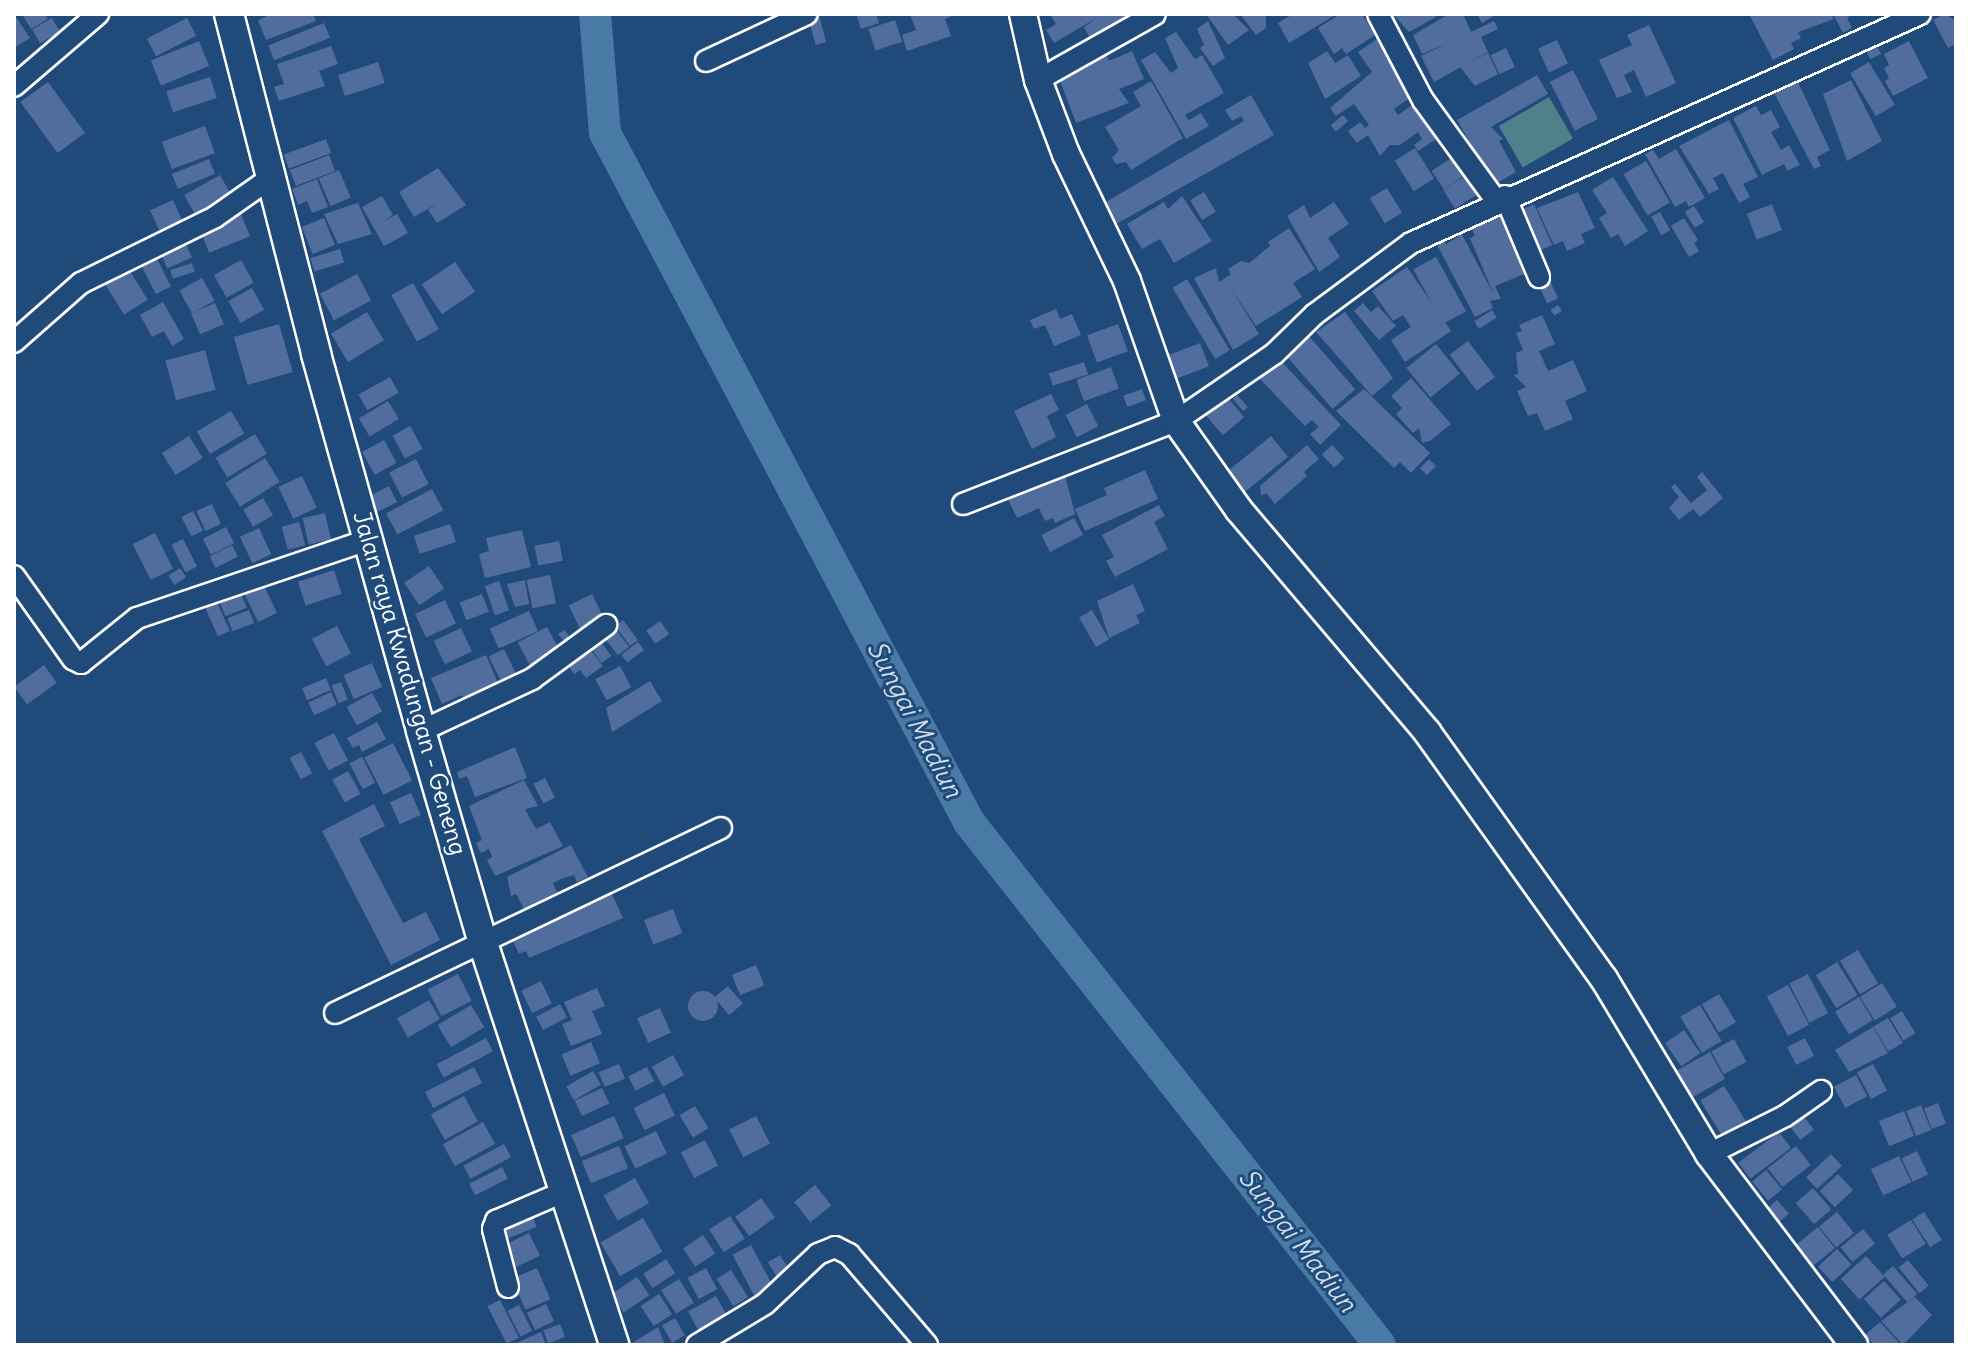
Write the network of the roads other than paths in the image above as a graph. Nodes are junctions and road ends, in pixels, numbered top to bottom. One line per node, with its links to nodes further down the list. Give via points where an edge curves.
1 (98, 14): 10 (street)
2 (229, 14): 11 (main road, Jalan raya Kwadungan - Geneng)
3 (807, 14): 8 (street)
4 (1023, 14): 9 (street)
5 (1155, 14): 9 (street)
6 (1378, 14): 12 (street, via 1423,100)
7 (1920, 14): 12 (street)
8 (706, 61)
9 (1038, 80): 15 (street, via 1066,154 1127,281)
10 (14, 86)
11 (272, 177): 14 (street, via 215,217 81,283); 17 (main road, Jalan raya Kwadungan - Geneng)
12 (1501, 199): 13 (street); 15 (street, via 1411,243 1315,314 1274,354)
13 (1539, 277)
14 (14, 342)
15 (1176, 421): 16 (street); 25 (street, via 1239,510 1427,732 1604,979)
16 (963, 504)
17 (370, 539): 18 (street, via 137,618 81,663); 20 (main road, Jalan raya Kwadungan - Geneng)
18 (14, 576)
19 (606, 625): 20 (street, via 532,679)
20 (421, 731): 22 (main road, Jalan raya Kwadungan - Geneng)
21 (721, 828): 22 (street)
22 (482, 940): 23 (street); 26 (main road, Jalan raya Kwadungan - Geneng)
23 (335, 1013)
24 (1821, 1091): 25 (street, via 1785,1116)
25 (1709, 1154): 31 (street)
26 (568, 1190): 27 (street, via 496,1221 493,1229); 28 (main road, Jalan raya Kwadungan - Geneng)
27 (508, 1287)
28 (614, 1345)
29 (697, 1345): 30 (street, via 765,1304 818,1254 835,1247 849,1254)
30 (927, 1345)
31 (1854, 1345)

